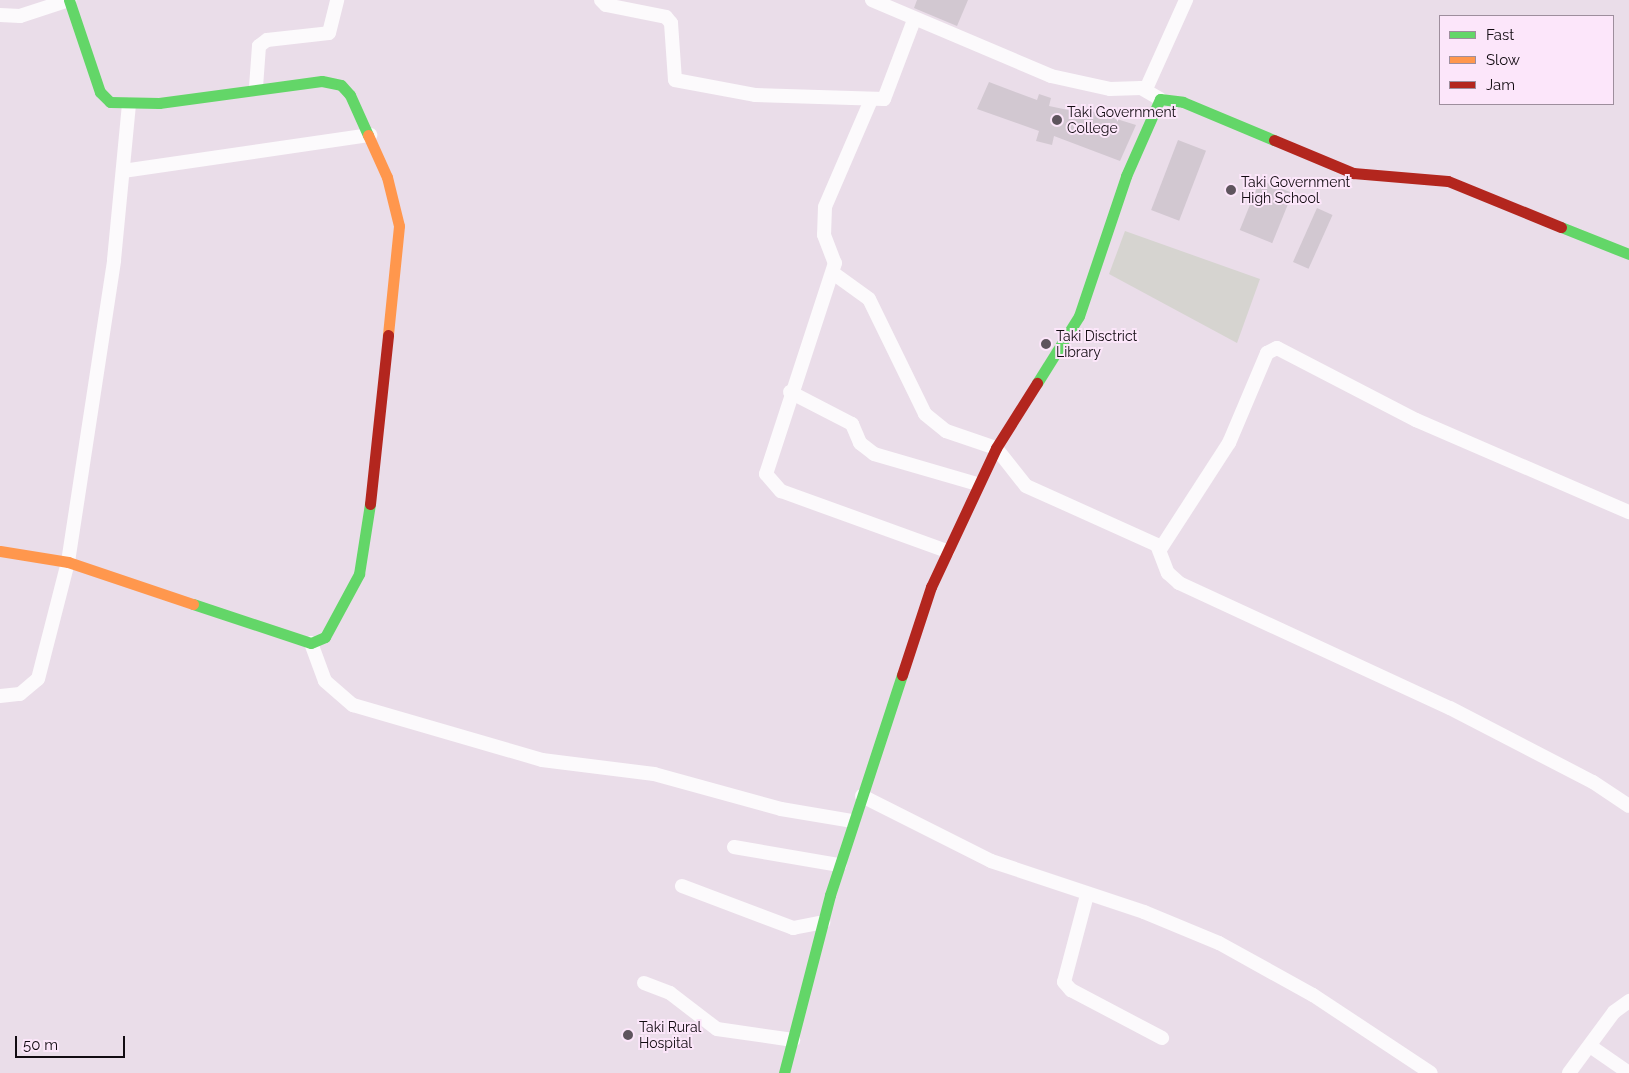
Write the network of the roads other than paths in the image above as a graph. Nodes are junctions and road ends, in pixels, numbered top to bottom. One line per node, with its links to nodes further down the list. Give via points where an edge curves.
1 (69, 0): 6 (street, via 20,16); 12 (street, via 100,92 110,102)
2 (337, 0): 8 (street, via 329,32 267,40 259,46)
3 (601, 0): 11 (street, via 606,5 666,17 670,23 672,74 680,83 755,95)
4 (872, 0): 7 (street)
5 (1186, 0): 9 (street)
6 (0, 16)
7 (914, 20): 9 (street, via 1051,76 1110,89); 11 (street, via 887,95)
8 (256, 87): 12 (street); 13 (street, via 322,81 341,85)
9 (1146, 89): 10 (street)
10 (1160, 99): 15 (street, via 1183,102 1353,173 1448,181); 18 (street, via 1126,176 1079,316)
11 (871, 100): 16 (street, via 824,207 821,222 835,262)
12 (129, 105): 14 (street)
13 (370, 135): 14 (street); 25 (street, via 387,177 399,226 367,534 359,574 342,610 325,638)
14 (123, 171): 24 (street, via 96,392)
15 (1629, 254)
16 (833, 273): 17 (street); 18 (street, via 869,298 925,414 946,431)
17 (790, 392): 19 (street, via 852,424 860,443 874,454); 23 (street, via 769,457 766,474 771,484)
18 (996, 448): 19 (street); 21 (street, via 1026,486)
19 (977, 484): 23 (street)
20 (1629, 512): 21 (street, via 1416,420 1277,348 1267,353 1229,443)
21 (1161, 548): 28 (street, via 1168,573 1179,583 1450,708 1593,782)
22 (0, 551): 24 (street)
23 (947, 551): 27 (street)
24 (68, 562): 25 (street); 26 (street, via 38,679 20,694)
25 (311, 643): 29 (street, via 324,681 353,705 542,760 654,774 781,809)
26 (0, 696)
27 (862, 796): 29 (street); 33 (street, via 991,861)
28 (1629, 806)
29 (853, 821): 31 (street)
30 (734, 847): 31 (street)
31 (839, 865): 34 (street)
32 (682, 886): 34 (street, via 793,928)
33 (1087, 895): 37 (street, via 1064,973 1067,986); 41 (street, via 1144,912 1218,944 1313,995)
34 (822, 922): 38 (street)
35 (644, 983): 38 (street, via 670,994 717,1029)
36 (1629, 1001): 39 (street, via 1614,1012)
37 (1162, 1038)
38 (793, 1040): 40 (street)
39 (1590, 1046): 42 (street); 43 (street)
40 (784, 1073)
41 (1431, 1073)
42 (1569, 1073)
43 (1629, 1073)

